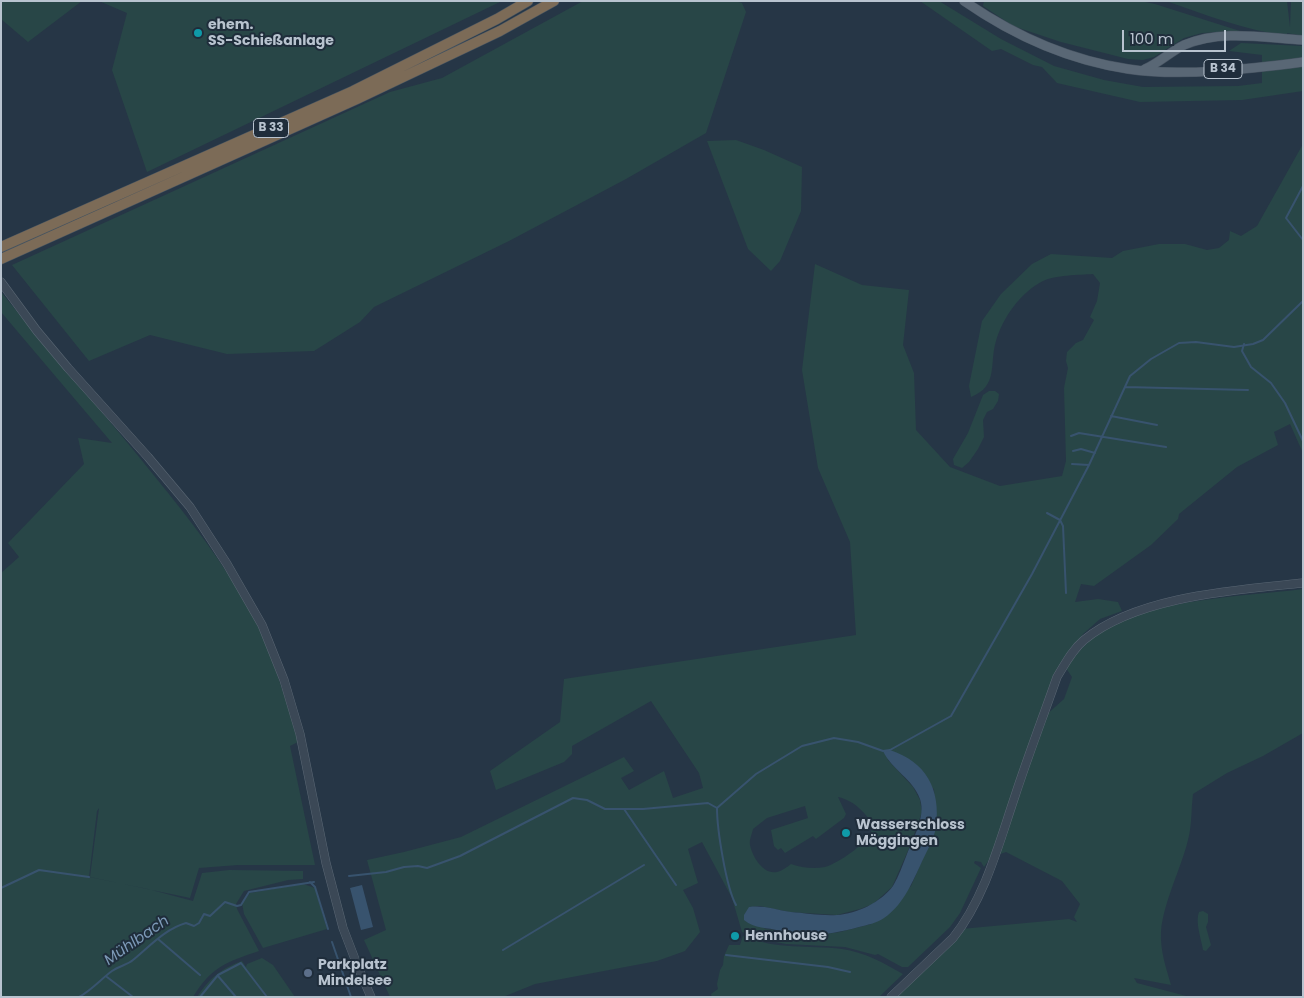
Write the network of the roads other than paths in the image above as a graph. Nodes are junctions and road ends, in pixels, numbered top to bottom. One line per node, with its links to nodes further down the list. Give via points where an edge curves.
1 (528, 1): 7 (highway, B 33, via 353,91)
2 (554, 1): 7 (highway, B 33, via 500,31 358,99)
3 (964, 1): 6 (main road, B 34, via 997,23 1047,47 1112,66)
4 (1303, 40): 6 (main road, via 1258,36 1201,39 1182,46)
5 (1303, 62): 6 (main road, B 34, via 1198,71)
6 (1142, 70)
7 (8, 248): 8 (highway, B 33)
8 (1, 259)
9 (1, 282): 11 (street, via 37,331 190,507 223,556 262,625 284,680 300,734 339,912)
10 (1303, 583): 12 (street, via 1162,604 1109,623 1083,641 1057,677 975,904 953,938)
11 (371, 997)
12 (891, 997)

